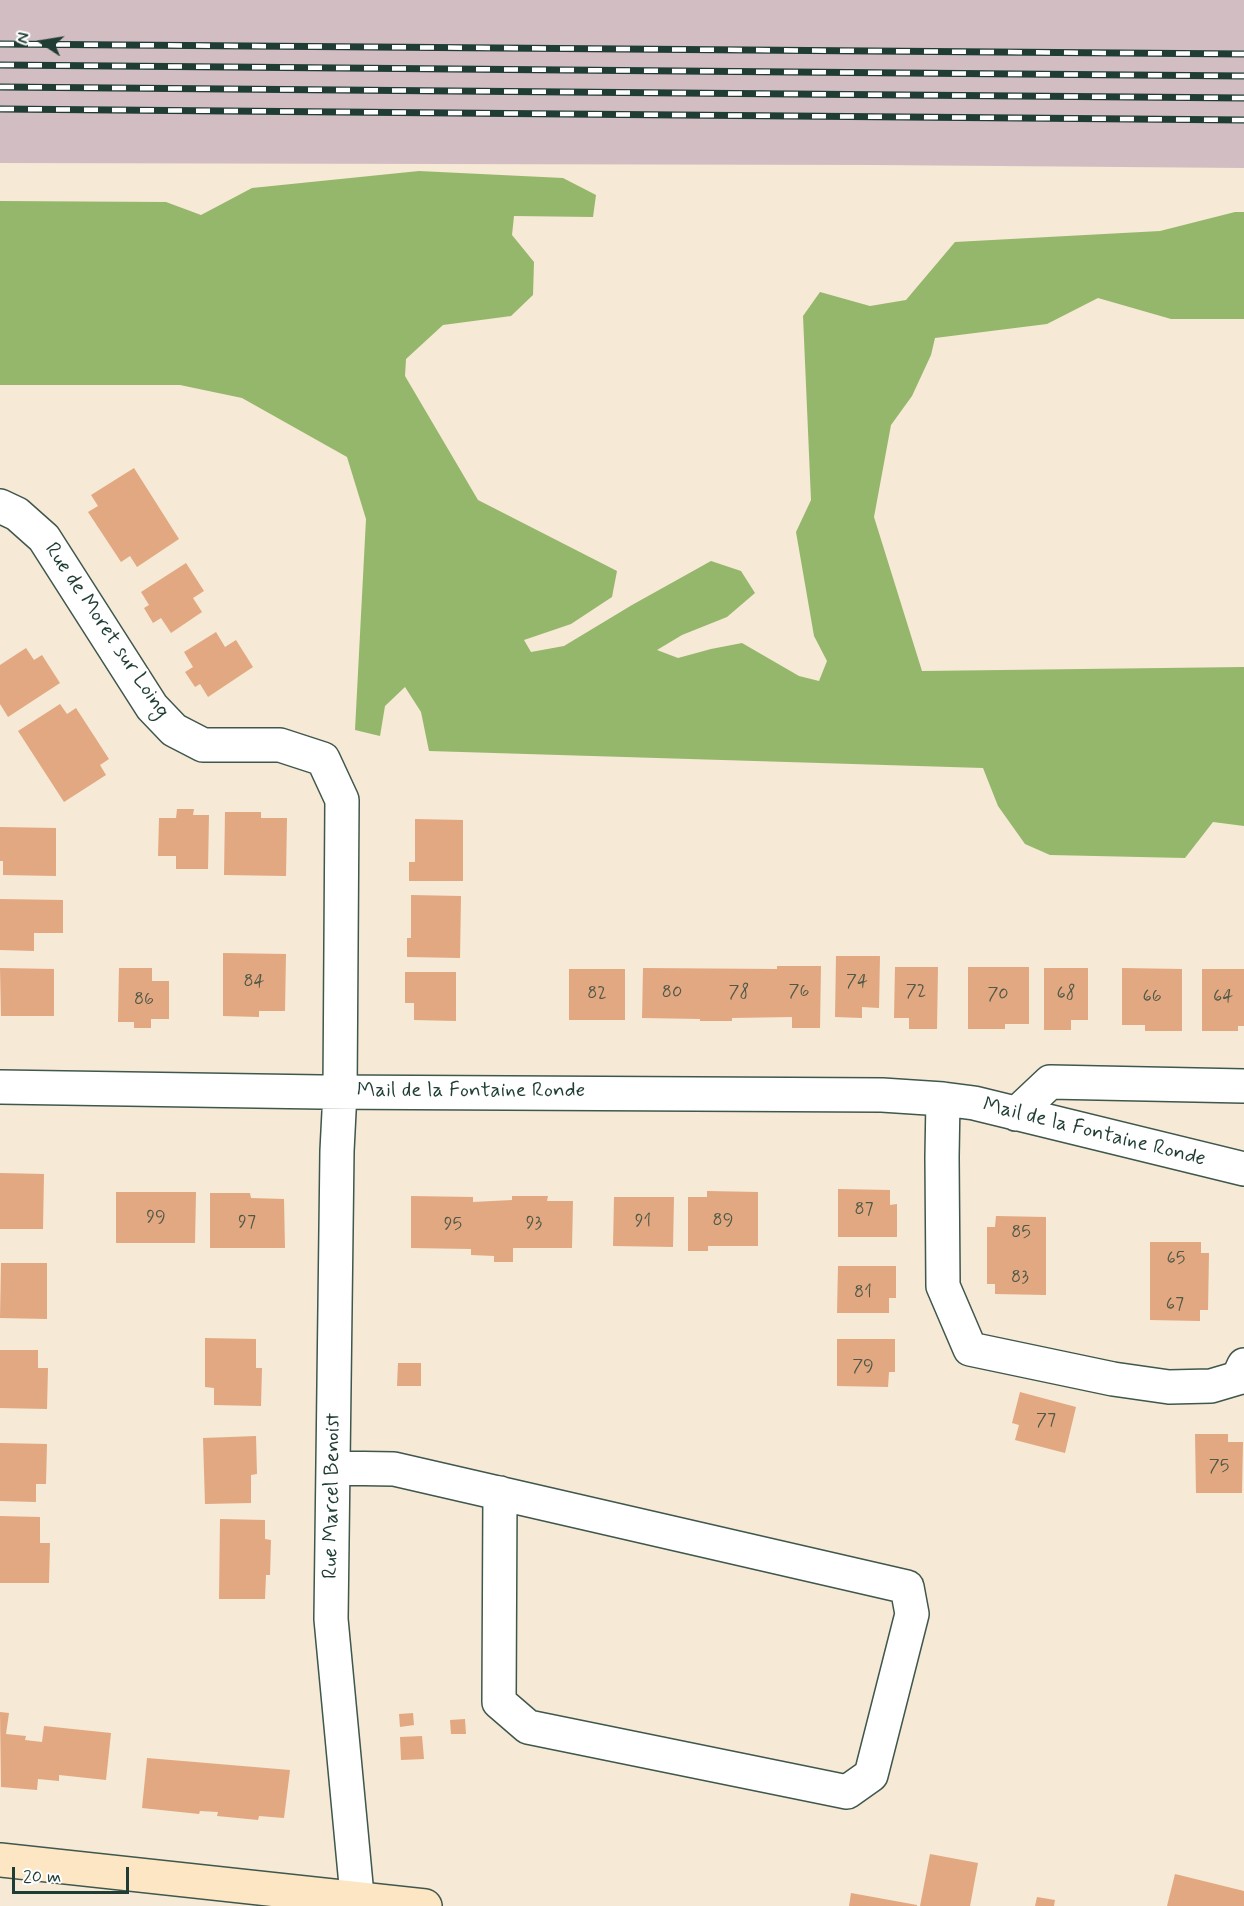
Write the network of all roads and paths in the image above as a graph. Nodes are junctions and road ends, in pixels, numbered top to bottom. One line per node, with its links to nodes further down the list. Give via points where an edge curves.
1 (0, 506): 2 (street, Rue de Moret sur Loing, via 44,538 152,708 174,730 203,745 280,745)
2 (323, 759): 5 (street, Rue Marcel Benoist, via 342,800)
3 (1244, 1086): 7 (street, via 1050,1082)
4 (0, 1087): 5 (street, Mail de la Fontaine Ronde)
5 (340, 1092): 6 (street, Mail de la Fontaine Ronde, via 870,1095); 10 (street, Rue Marcel Benoist)
6 (943, 1099): 7 (street, Mail de la Fontaine Ronde); 9 (street, via 944,1286 970,1349 1169,1386 1211,1386 1238,1378)
7 (1016, 1114): 8 (street, Mail de la Fontaine Ronde)
8 (1244, 1169)
9 (1244, 1365)
10 (333, 1468): 11 (street, via 394,1469); 13 (street, Rue Marcel Benoist, via 331,1619)
11 (500, 1493): 11 (street, via 907,1587 912,1614 871,1775 847,1792 528,1727 499,1702)
12 (0, 1860): 13 (street)
13 (358, 1902): 14 (street)
14 (425, 1906)

